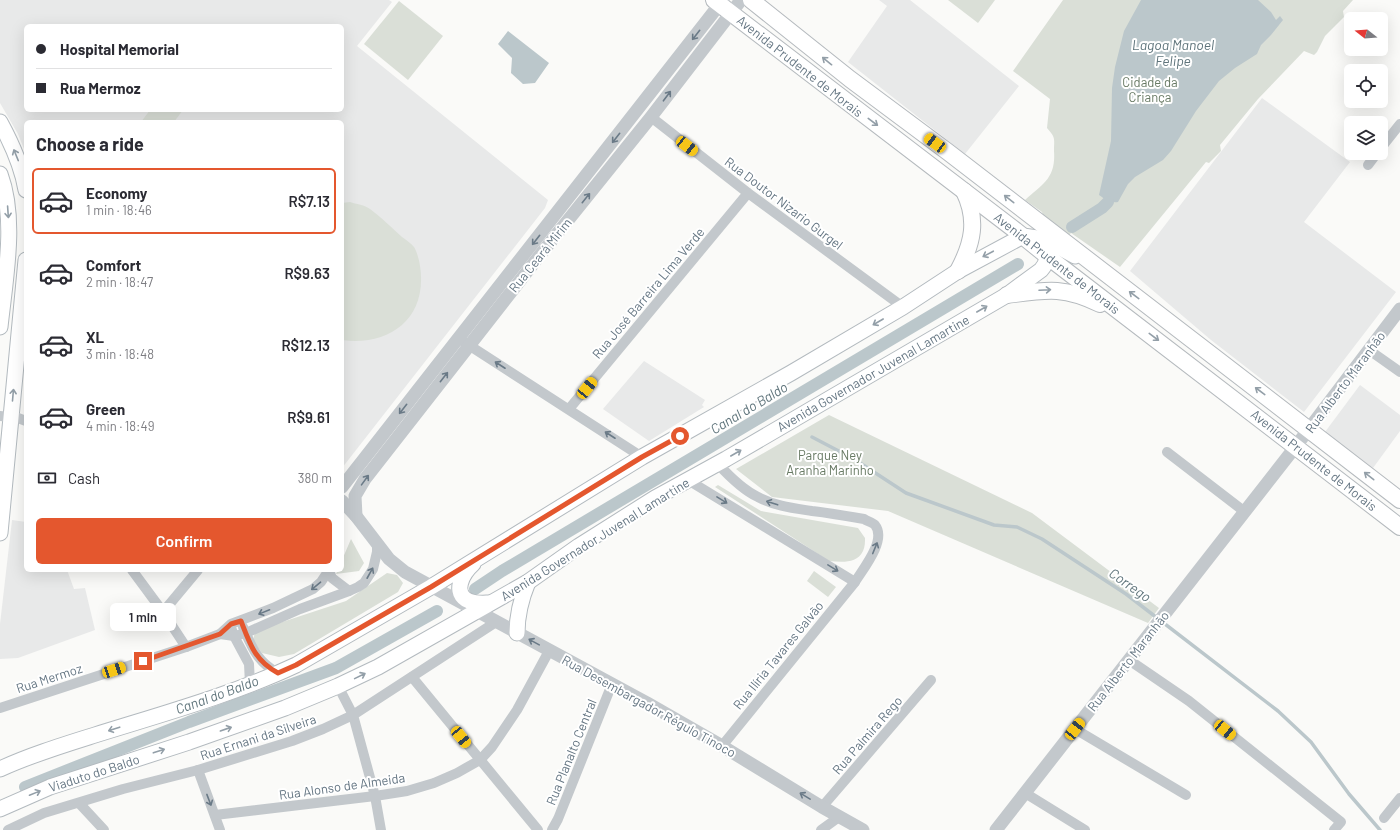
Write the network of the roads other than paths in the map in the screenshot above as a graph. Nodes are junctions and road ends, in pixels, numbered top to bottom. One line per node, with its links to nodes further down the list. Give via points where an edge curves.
1 (751, 0): 4 (main road, Avenida Prudente de Morais, one-way to 1)
2 (726, 3): 3 (main road, Avenida Prudente de Morais); 5 (street, Rua Ceará Mirim, one-way to 2); 28 (street, Rua Ceará Mirim, one-way to 28)
3 (792, 61): 4 (main road, via 835,82 842,83); 13 (main road, Avenida Prudente de Morais, one-way to 13)
4 (850, 79): 15 (main road, Avenida Prudente de Morais, one-way to 4)
5 (651, 117): 14 (street, Rua Doutor Nizario Gurgel); 28 (street, Rua Ceará Mirim, one-way to 5)
6 (0, 122): 12 (main road, one-way to 6, via 16,154)
7 (1400, 124): 8 (street)
8 (1388, 139)
9 (1372, 160): 10 (street)
10 (1368, 165)
11 (0, 174): 17 (main road, one-way to 17, via 7,201)
12 (24, 180)
13 (964, 191): 16 (main road, Avenida Prudente de Morais); 19 (main road, via 972,210 972,230 968,249)
14 (748, 193): 23 (street, Rua Doutor Nizario Gurgel); 31 (street, Rua José Barreira Lima Verde)
15 (1028, 214): 18 (main road, via 1040,228); 20 (main road, Avenida Prudente de Morais)
16 (1023, 236): 18 (main road, Avenida Prudente de Morais); 19 (main road, one-way to 19)
17 (4, 237): 26 (main road)
18 (1047, 249): 20 (main road, via 1065,250); 22 (main road, Avenida Governador Juvenal Lamartine, via 1045,265 1041,270); 25 (main road, Avenida Prudente de Morais)
19 (958, 271): 23 (main road)
20 (1106, 274): 34 (main road, Avenida Prudente de Morais, one-way to 20)
21 (24, 281): 27 (main road)
22 (1007, 295): 25 (main road, one-way to 25, via 1046,290 1071,292); 38 (main road, Avenida Governador Juvenal Lamartine, one-way to 22)
23 (903, 307): 37 (main road, one-way to 37)
24 (1400, 309): 29 (street, Rua Alberto Maranhão)
25 (1129, 318): 35 (main road, Avenida Prudente de Morais, one-way to 35)
26 (0, 323): 27 (main road, via 10,329)
27 (20, 324): 32 (main road, one-way to 27)
28 (464, 342): 31 (street, one-way to 28); 40 (street, Rua Ceará Mirim, one-way to 40); 44 (street, Rua Ceará Mirim, one-way to 28, via 355,496 360,487)
29 (1369, 350): 30 (street); 34 (street, Rua Alberto Maranhão)
30 (1400, 372)
31 (569, 409): 37 (street, one-way to 31)
32 (6, 416): 33 (street); 46 (main road)
33 (24, 420)
34 (1309, 430): 35 (street, Rua Alberto Maranhão); 41 (main road, Avenida Prudente de Morais, one-way to 34)
35 (1296, 446): 43 (street, Rua Alberto Maranhão); 45 (main road, Avenida Prudente de Morais)
36 (1167, 452): 43 (street)
37 (642, 457): 48 (main road)
38 (718, 464): 39 (main road, Avenida Governador Juvenal Lamartine); 54 (street, Rua Ilíria Tavares Galvão, one-way to 38, via 877,545 878,534 875,525 864,519 786,507 766,501 742,487)
39 (688, 480): 53 (main road, Avenida Governador Juvenal Lamartine, via 617,522); 54 (street, one-way to 54)
40 (344, 485)
41 (1400, 500)
42 (344, 503): 44 (street, Rua Desembargador Régulo Tinoco)
43 (1245, 512): 69 (street, Rua Alberto Maranhão)
44 (356, 516): 47 (street, Rua Desembargador Régulo Tinoco)
45 (1400, 527)
46 (0, 528)
47 (376, 543): 55 (street, Rua Desembargador Régulo Tinoco, via 396,565); 56 (street, Rua Mermoz, one-way to 47, via 364,583 369,576 375,560)
48 (482, 556): 55 (main road); 57 (main road, via 462,578 460,590 464,598 470,601)
49 (133, 572): 59 (street)
50 (196, 572): 59 (street)
51 (328, 572): 60 (street, Rua Mermoz, one-way to 60, via 321,582 300,597)
52 (330, 572): 56 (street, via 332,578)
53 (528, 582): 57 (main road, Avenida Governador Juvenal Lamartine); 64 (main road, via 517,615)
54 (855, 582): 80 (street, Rua Ilíria Tavares Galvão)
55 (431, 587): 58 (street, Rua Desembargador Régulo Tinoco); 70 (main road)
56 (349, 591): 63 (street, Rua Mermoz)
57 (492, 603): 58 (main road, Avenida Governador Juvenal Lamartine)
58 (476, 611): 61 (street, Rua Desembargador Régulo Tinoco); 75 (main road, Avenida Governador Juvenal Lamartine, one-way to 58, via 378,667)
59 (163, 612): 67 (street)
60 (241, 621): 62 (street, Rua Mermoz); 63 (street)
61 (496, 622): 64 (street, Rua Desembargador Régulo Tinoco); 71 (street, Rua Ernani da Silveira)
62 (231, 624): 65 (street, Rua Mermoz); 66 (street)
63 (246, 633): 66 (street, Rua Mermoz); 70 (street, via 260,660)
64 (516, 633): 68 (street, Rua Desembargador Régulo Tinoco, one-way to 64)
65 (220, 634): 66 (street, Rua Mermoz); 67 (street, Rua Mermoz)
66 (234, 636): 73 (street, via 250,664)
67 (186, 647): 76 (street, Rua Mermoz)
68 (549, 651): 74 (street, Rua Desembargador Régulo Tinoco); 81 (street, Rua Alonso de Almeida, via 517,710)
69 (1129, 660): 78 (street, Rua Alberto Maranhão); 104 (street, via 1189,701 1341,822)
70 (278, 673): 73 (main road)
71 (412, 677): 77 (street, Rua Ernani da Silveira); 81 (street)
72 (932, 680): 89 (street, Rua Palmira Rego)
73 (250, 684): 82 (main road, one-way to 82, via 45,751)
74 (612, 684): 80 (street, Rua Desembargador Régulo Tinoco); 100 (street, Rua Planalto Central)
75 (338, 686): 77 (street); 79 (main road, Avenida Governador Juvenal Lamartine, one-way to 75)
76 (0, 708)
77 (353, 715): 83 (street, Rua Ernani da Silveira, via 292,741); 86 (street)
78 (1075, 729): 84 (street, Rua Alberto Maranhão); 85 (street)
79 (190, 742): 90 (main road, Viaduto do Baldo, one-way to 79, via 50,787)
80 (722, 746): 89 (street, Rua Desembargador Régulo Tinoco, one-way to 80)
81 (480, 760): 86 (street, Rua Alonso de Almeida, via 434,783 408,791); 99 (street)
82 (0, 770)
83 (198, 770): 88 (street, Rua Ernani da Silveira); 91 (street, one-way to 91)
84 (1025, 793): 102 (street, Rua Alberto Maranhão); 103 (street)
85 (1186, 795)
86 (375, 796): 91 (street, Rua Alonso de Almeida); 98 (street)
87 (1400, 798): 93 (street)
88 (79, 803): 95 (street, Rua Ernani da Silveira, via 44,813); 96 (street)
89 (822, 807): 92 (street, Rua Desembargador Régulo Tinoco)
90 (0, 809)
91 (215, 815): 97 (street)
92 (839, 817): 94 (street, Rua Desembargador Régulo Tinoco); 101 (street)
93 (1384, 818)
94 (858, 829)
95 (8, 830)
96 (104, 830)
97 (220, 830)
98 (381, 830)
99 (538, 830)
100 (552, 830)
101 (821, 830)
102 (996, 830)
103 (1085, 830)
104 (1334, 830)

